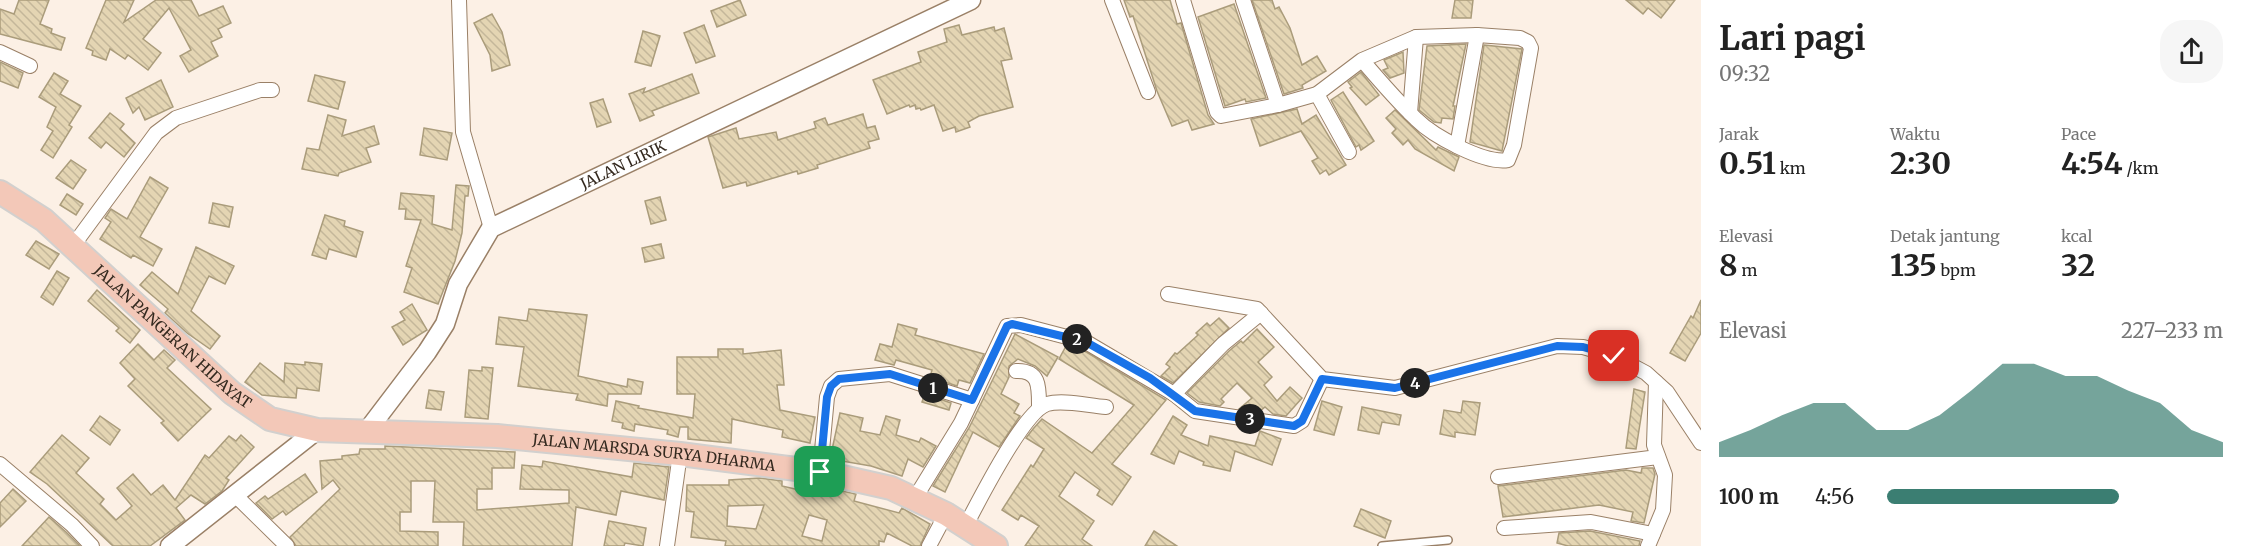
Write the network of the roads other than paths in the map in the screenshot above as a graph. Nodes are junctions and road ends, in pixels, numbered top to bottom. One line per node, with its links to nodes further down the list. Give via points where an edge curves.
1 (459, 0): 19 (street, via 464,132)
2 (971, 0): 19 (main road, JALAN LIRIK)
3 (1112, 0): 12 (street)
4 (1183, 0): 14 (street, via 1217,112 1227,116)
5 (1243, 0): 14 (street)
6 (1477, 35): 7 (street); 16 (street); 16 (street, via 1520,38 1532,48 1514,146 1508,160 1496,162)
7 (1416, 37): 9 (street); 15 (street)
8 (0, 52): 10 (street)
9 (1362, 60): 13 (street); 15 (street)
10 (30, 66)
11 (272, 90): 20 (street, via 176,118 156,133)
12 (1148, 92)
13 (1317, 94): 14 (street); 17 (street)
14 (1278, 105)
15 (1410, 112): 16 (street)
16 (1456, 146)
17 (1349, 152)
18 (0, 192): 20 (highway, JALAN PANGERAN HIDAYAT, via 44,220)
19 (491, 228): 31 (main road, via 458,285 445,324)
20 (72, 247): 30 (highway, JALAN PANGERAN HIDAYAT, via 232,393 270,419)
21 (1168, 294): 22 (street, via 1250,306)
22 (1261, 313): 24 (street); 26 (street)
23 (1016, 371): 28 (street, via 1034,375 1039,384)
24 (1322, 379): 25 (street, via 1395,388 1557,346 1583,347 1614,356); 26 (street, via 1302,421 1294,426 1195,411)
25 (1656, 382): 32 (street); 34 (street, via 1654,445)
26 (1173, 394): 27 (street, via 1086,342 1012,324 1007,326)
27 (972, 400): 36 (street, via 890,374 839,379 827,397); 39 (street)
28 (1039, 407): 29 (street, via 1050,403); 41 (street, via 1007,450)
29 (1106, 407)
30 (317, 430): 31 (highway, JALAN PANGERAN HIDAYAT); 38 (main road)
31 (367, 431): 33 (highway, JALAN MARSDA SURYA DHARMA, via 497,436)
32 (1701, 443)
33 (680, 454): 36 (highway, JALAN MARSDA SURYA DHARMA); 48 (street)
34 (1658, 457): 37 (street); 44 (street, via 1665,475 1663,510)
35 (0, 464): 45 (street)
36 (820, 472): 39 (highway, JALAN MARSDA SURYA DHARMA, via 881,485)
37 (1498, 477)
38 (234, 494): 46 (main road); 47 (street)
39 (915, 498): 40 (highway, JALAN MARSDA SURYA DHARMA)
40 (946, 514): 41 (highway, JALAN MARSDA SURYA DHARMA); 49 (street)
41 (966, 525): 50 (highway, JALAN MARSDA SURYA DHARMA)
42 (1504, 528): 44 (street, via 1592,522)
43 (1448, 540): 51 (lane)
44 (1651, 540)
45 (92, 546)
46 (170, 546)
47 (286, 546)
48 (667, 546)
49 (929, 546)
50 (996, 546)
51 (1382, 546)

